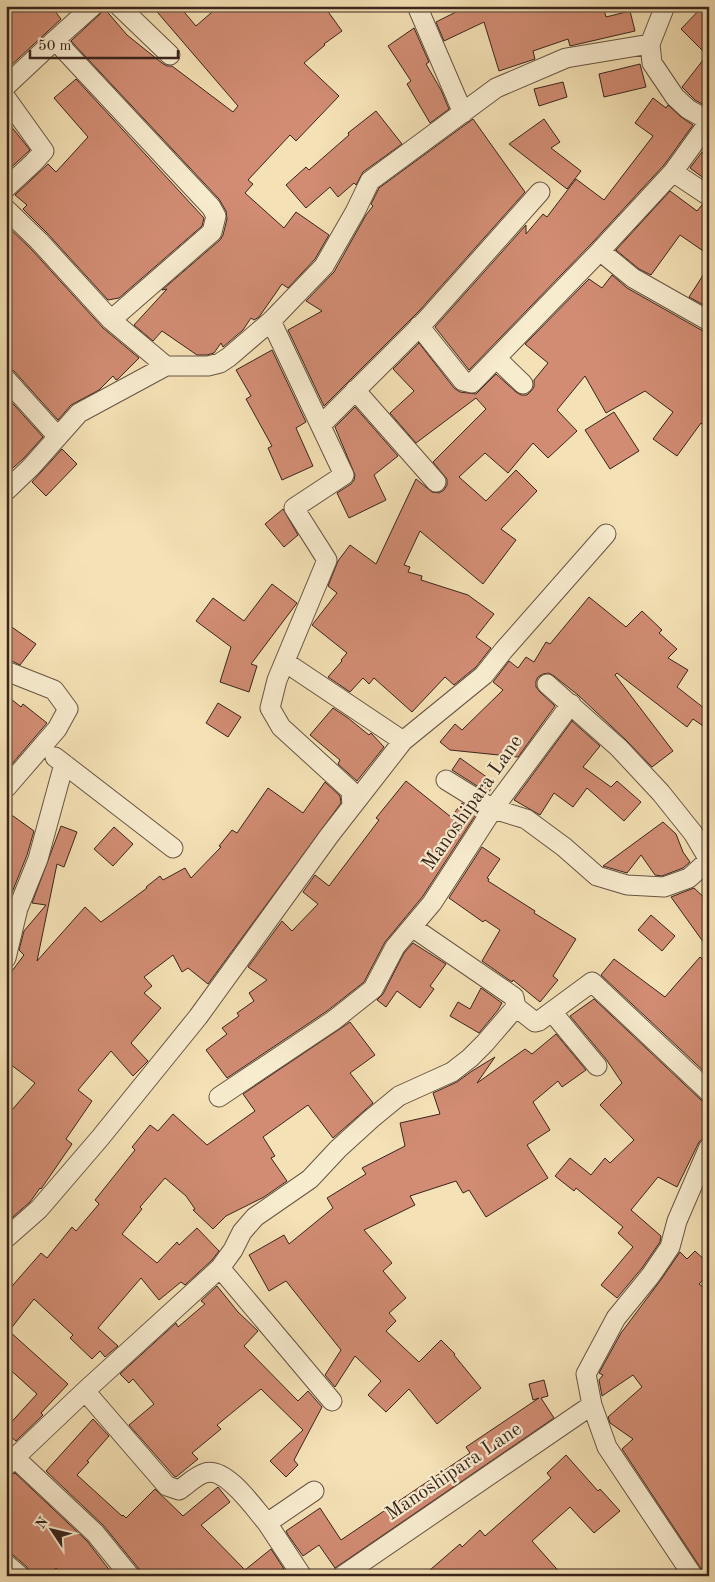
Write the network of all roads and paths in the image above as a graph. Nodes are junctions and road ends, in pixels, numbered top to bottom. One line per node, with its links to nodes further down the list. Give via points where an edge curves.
1 (119, 6): 7 (street)
2 (417, 6): 10 (street)
3 (666, 7): 6 (street)
4 (84, 9): 5 (street)
5 (55, 40): 8 (street); 18 (street, via 216,216 212,232)
6 (650, 44): 10 (street, via 566,58 496,88); 11 (street, via 652,63 675,97)
7 (170, 55)
8 (6, 86)
9 (6, 98): 13 (street, via 44,151)
10 (463, 113): 19 (street, via 370,181 324,266)
11 (709, 121): 12 (street)
12 (673, 172): 15 (street); 17 (street)
13 (6, 188)
14 (540, 192): 21 (street)
15 (709, 196)
16 (6, 209): 18 (street)
17 (600, 251): 20 (street, via 633,278); 22 (street)
18 (111, 320): 23 (street)
19 (272, 321): 23 (street, via 220,364); 27 (street)
20 (709, 321)
21 (419, 326): 22 (street, via 463,381 472,383); 26 (street)
22 (496, 358): 25 (street)
23 (166, 366): 28 (street, via 79,413)
24 (6, 379): 28 (street)
25 (523, 384)
26 (355, 390): 27 (street); 29 (street)
27 (320, 425): 32 (street, via 344,474 294,508 327,560)
28 (58, 437): 30 (street)
29 (436, 482)
30 (6, 491)
31 (606, 534): 36 (street, via 484,675)
32 (285, 662): 36 (street); 41 (street, via 270,708 280,727 350,790)
33 (6, 672): 37 (street, via 54,690 68,709)
34 (547, 684): 35 (street)
35 (571, 704): 42 (street, Manoshipara Lane); 44 (street, via 620,748 661,794 693,833)
36 (403, 740): 41 (street)
37 (42, 747): 38 (street); 40 (street)
38 (64, 764): 43 (street); 45 (street, via 38,859)
39 (446, 780): 42 (street)
40 (6, 788)
41 (352, 804): 55 (street, via 186,1032 39,1209)
42 (493, 809): 44 (street, via 526,819 597,876 627,885 664,887 689,878); 47 (street, Manoshipara Lane, via 432,903)
43 (173, 848)
44 (709, 860)
45 (19, 906): 46 (street); 48 (street)
46 (6, 921)
47 (412, 927): 49 (street, via 514,997); 53 (street, Manoshipara Lane, via 395,947 373,989 334,1020)
48 (6, 958)
49 (516, 1007): 50 (street, via 535,1022); 56 (street, via 470,1058 452,1072 399,1096 371,1118 310,1179 255,1217)
50 (552, 1012): 51 (street); 52 (street, via 592,982)
51 (597, 1066)
52 (709, 1092)
53 (220, 1097)
54 (709, 1147): 59 (street, via 677,1221 670,1247 616,1318 586,1374)
55 (6, 1238)
56 (220, 1268): 57 (street); 58 (street)
57 (85, 1391): 60 (street); 62 (street, via 167,1486 179,1490 207,1472 215,1473 236,1486)
58 (332, 1400)
59 (592, 1405): 67 (street, Manoshipara Lane); 68 (street, via 607,1447)
60 (11, 1462): 65 (street, via 95,1533)
61 (314, 1491): 62 (street)
62 (266, 1523): 66 (street)
63 (6, 1564): 64 (street)
64 (20, 1576)
65 (130, 1576)
66 (302, 1576)
67 (342, 1576)
68 (693, 1576)

